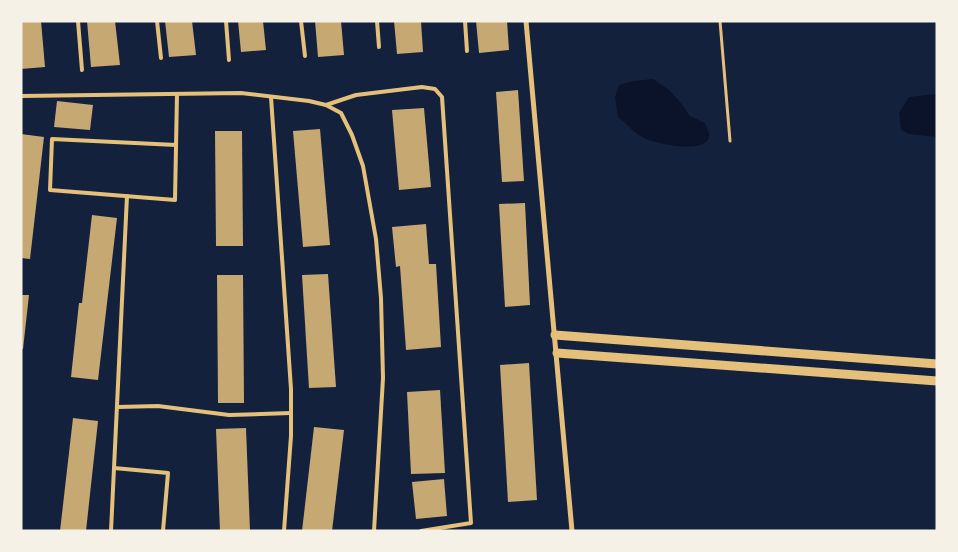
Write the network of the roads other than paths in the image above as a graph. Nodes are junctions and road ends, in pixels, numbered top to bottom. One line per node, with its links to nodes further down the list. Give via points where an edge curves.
1 (78, 21): 13 (lane)
2 (157, 21): 11 (lane)
3 (226, 21): 12 (lane)
4 (302, 21): 10 (lane)
5 (377, 21): 8 (lane)
6 (465, 21): 9 (lane)
7 (526, 21): 20 (street)
8 (379, 47)
9 (467, 51)
10 (305, 56)
11 (161, 58)
12 (229, 60)
13 (82, 70)
14 (177, 94): 15 (lane); 16 (lane, via 241,93); 18 (lane)
15 (21, 96)
16 (271, 97): 17 (lane); 25 (lane)
17 (326, 105): 30 (lane, via 341,113 358,150 376,239 383,378); 31 (lane, via 356,95 422,87 436,89 442,97 471,523)
18 (176, 145): 19 (lane, via 175,200); 19 (lane, via 52,139 50,190)
19 (127, 196): 24 (lane)
20 (555, 335): 21 (street); 22 (street)
21 (557, 353): 23 (street); 32 (street)
22 (937, 364)
23 (937, 381)
24 (117, 407): 25 (lane, via 158,406 228,415); 26 (lane)
25 (290, 413): 29 (lane)
26 (114, 468): 27 (lane); 28 (lane, via 168,473)
27 (111, 531)
28 (163, 531)
29 (284, 531)
30 (374, 531)
31 (421, 531)
32 (572, 531)

